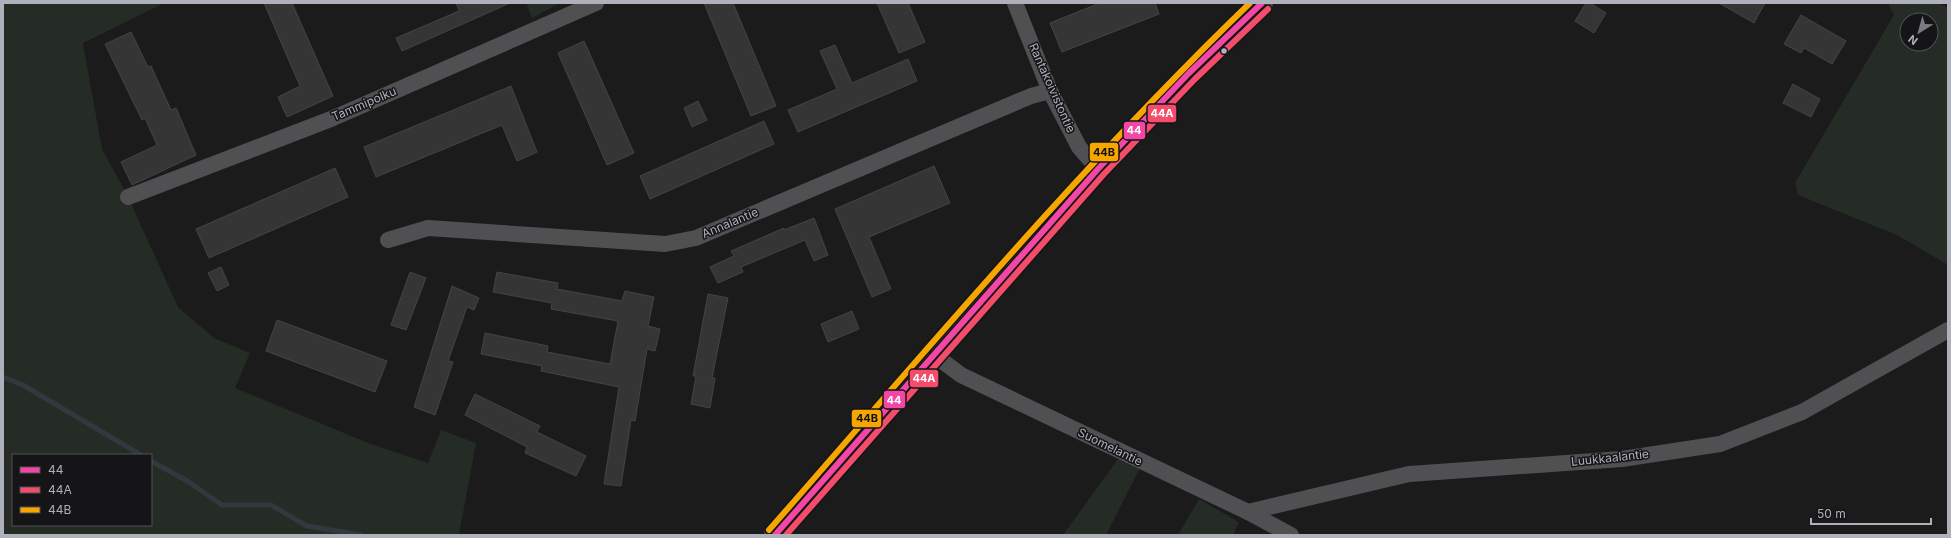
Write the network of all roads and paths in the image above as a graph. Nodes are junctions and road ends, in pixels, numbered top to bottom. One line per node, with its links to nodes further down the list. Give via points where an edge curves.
1 (596, 3): 6 (street, Tammipolku, via 331,119)
2 (1015, 3): 4 (street, Rantakoivistontie)
3 (1262, 3): 5 (main road, via 1189,73)
4 (1050, 91): 5 (street, Rantakoivistontie, via 1079,147); 7 (street, Annalantie, via 1031,96 696,238 665,244 428,228)
5 (1098, 168): 9 (main road)
6 (128, 197)
7 (388, 240)
8 (1948, 330): 10 (street, Luukkaalantie, via 1802,412 1720,444 1622,459 1409,474)
9 (933, 354): 10 (street, Suomelantie, via 961,375); 11 (main road)
10 (1248, 512): 12 (street, Suomelantie)
11 (775, 535)
12 (1290, 535)

